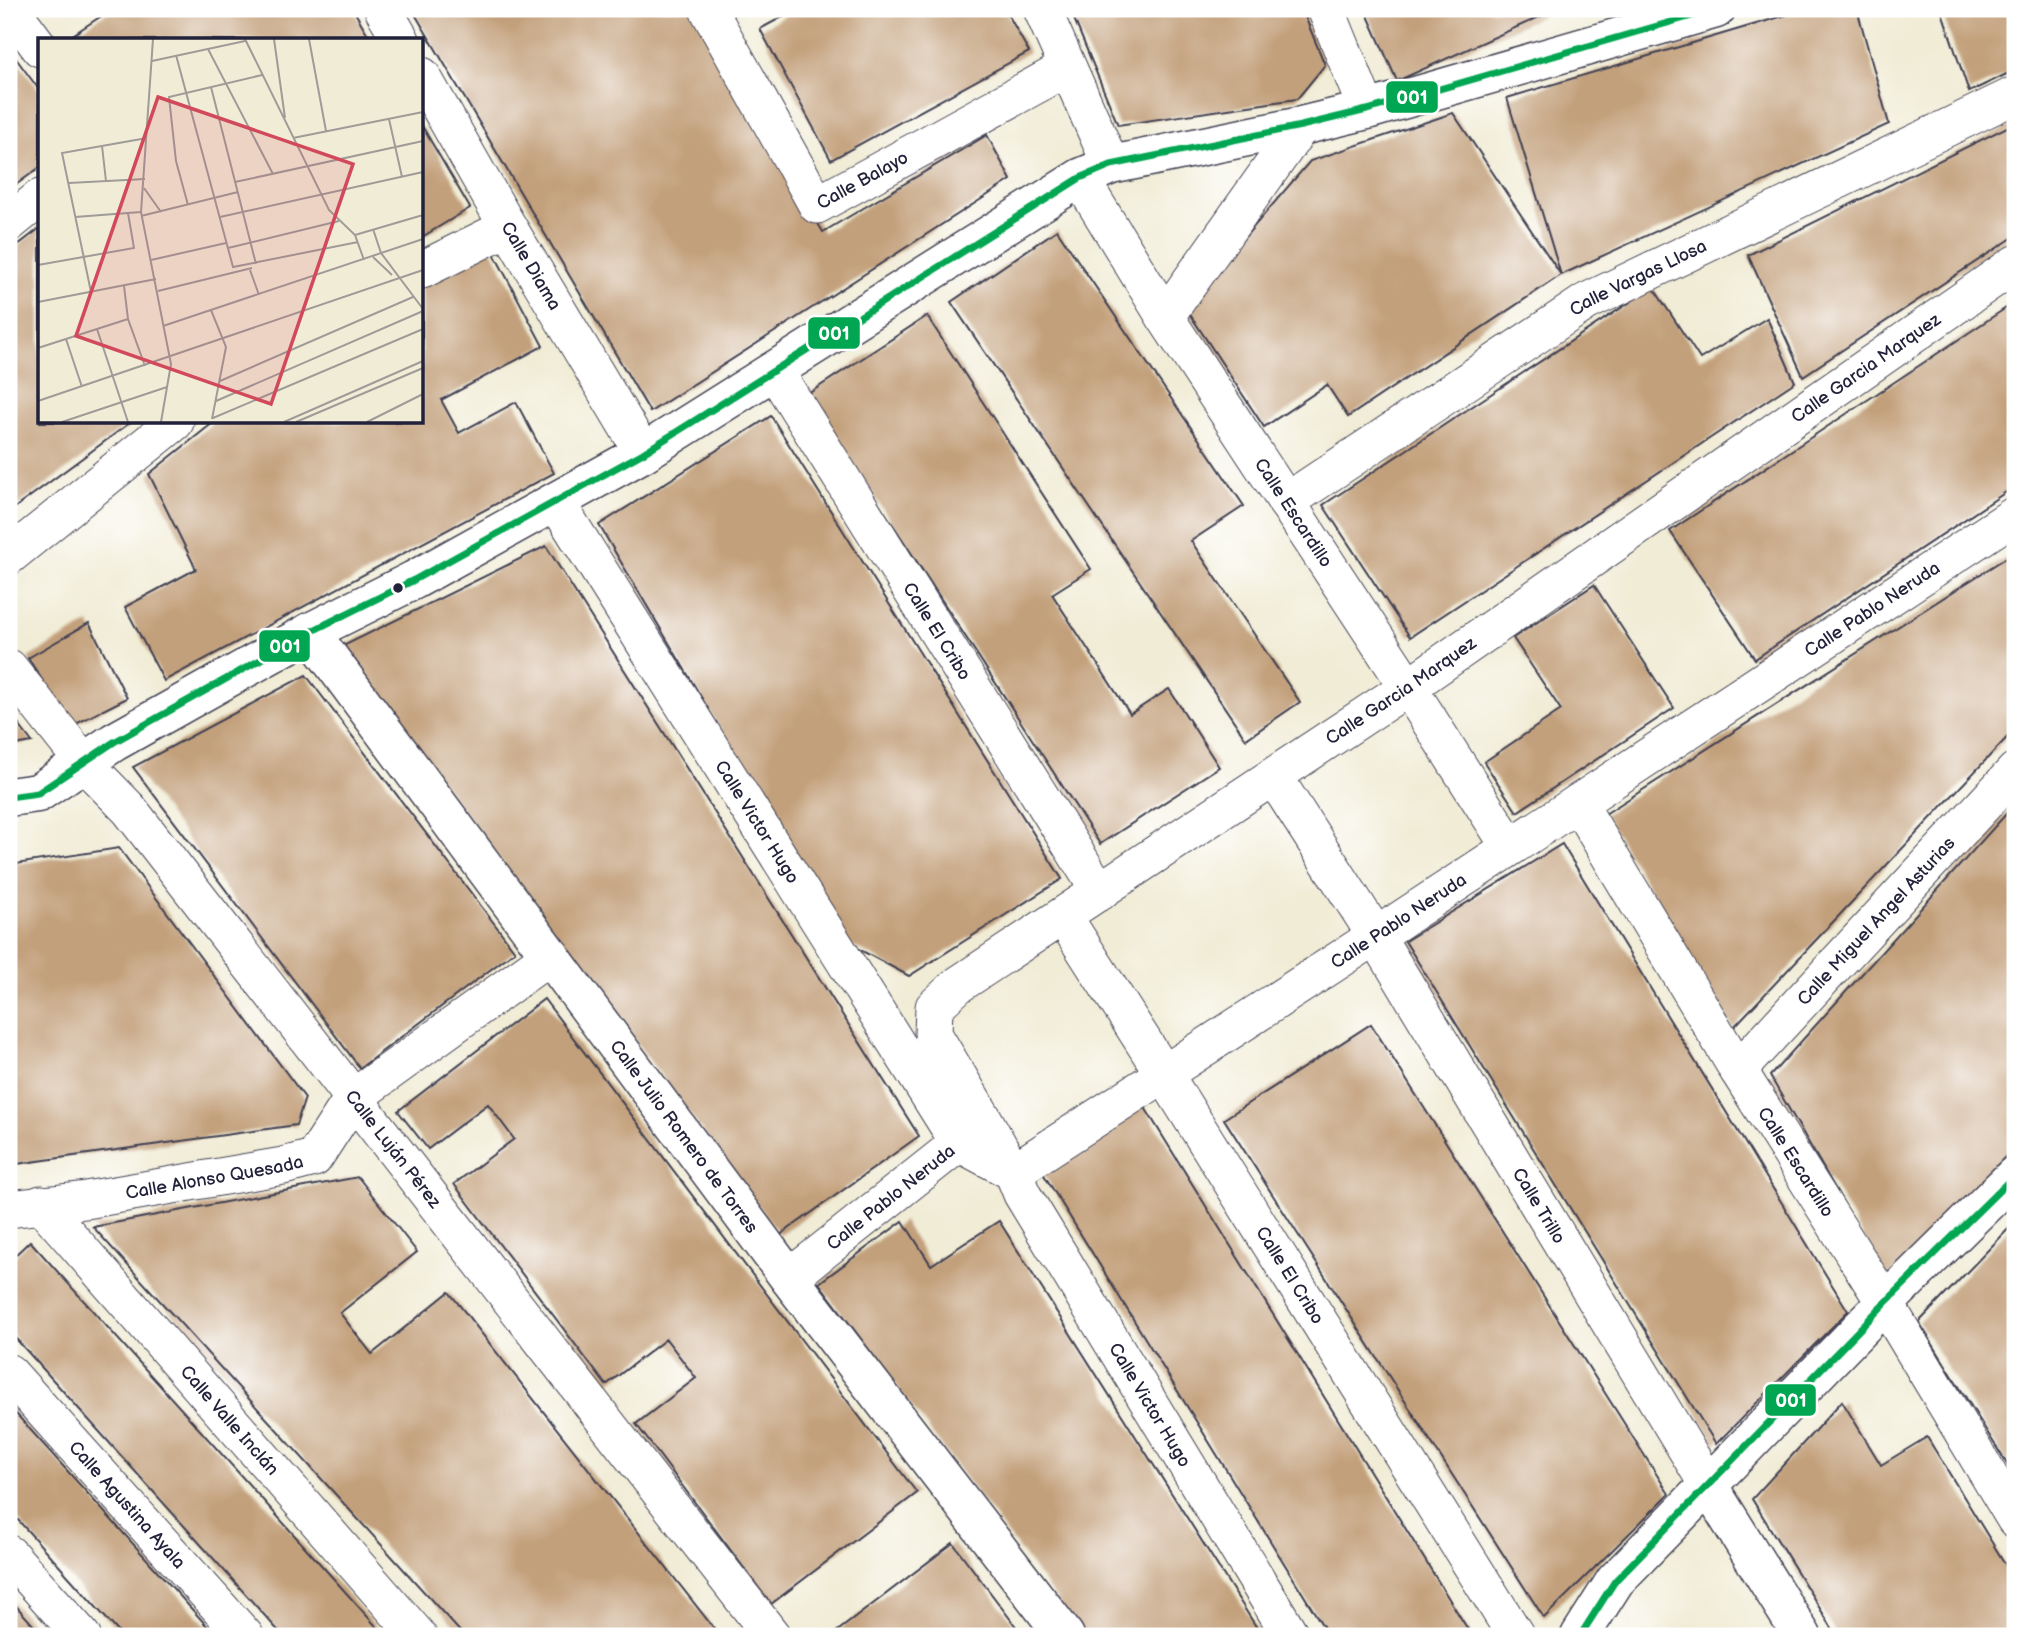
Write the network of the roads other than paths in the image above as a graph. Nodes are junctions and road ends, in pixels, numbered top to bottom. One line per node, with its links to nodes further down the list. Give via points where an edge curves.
1 (11, 9): 8 (street)
2 (383, 9): 7 (street)
3 (708, 9): 9 (street, Calle Balayo, via 817,205)
4 (1042, 9): 9 (street, Calle Escardillo)
5 (1326, 9): 12 (street)
6 (1691, 12): 12 (street)
7 (400, 38)
8 (38, 45)
9 (1067, 68): 14 (street, Calle Escardillo)
10 (424, 80): 17 (street, Calle Diama)
11 (2015, 95): 25 (street, Calle Vargas Llosa, via 1586,302)
12 (1367, 110): 13 (street)
13 (1301, 126): 14 (street); 20 (street)
14 (1096, 172): 20 (street, Calle Escardillo); 21 (street)
15 (38, 200): 16 (street)
16 (9, 223)
17 (508, 227): 19 (street); 23 (street, Calle Diama)
18 (2015, 264): 30 (street, Calle Garcia Marquez)
19 (424, 269)
20 (1165, 317): 25 (street, Calle Escardillo)
21 (774, 370): 23 (street); 37 (street, Calle El Cribo)
22 (173, 424): 27 (street)
23 (643, 453): 24 (street)
24 (556, 502): 28 (street); 44 (street, Calle Victor Hugo)
25 (1286, 502): 30 (street, Calle Escardillo)
26 (2015, 515): 35 (street, Calle Pablo Neruda)
27 (9, 556)
28 (310, 632): 31 (street); 40 (street, Calle Julio Romero de Torres)
29 (9, 668): 31 (street, Calle Luján Pérez)
30 (1408, 687): 33 (street, Calle Garcia Marquez); 36 (street, Calle Escardillo)
31 (84, 763): 34 (street, via 38,793); 43 (street, Calle Luján Pérez, via 129,809)
32 (2015, 771): 41 (street, Calle Miguel Angel Asturias)
33 (1274, 777): 37 (street, Calle Garcia Marquez); 39 (street, Calle Trillo)
34 (9, 797)
35 (1578, 803): 36 (street, Calle Pablo Neruda); 41 (street, Calle Escardillo)
36 (1510, 848): 39 (street, Calle Pablo Neruda)
37 (1100, 892): 38 (street, Calle Garcia Marquez)
38 (1063, 916): 42 (street, Calle El Cribo); 45 (street, Calle Garcia Marquez, via 958,985 934,1007 933,1034)
39 (1376, 936): 42 (street, Calle Pablo Neruda); 51 (street, Calle Trillo)
40 (551, 955): 43 (street, Calle Alonso Quesada); 48 (street, Calle Julio Romero de Torres)
41 (1738, 1070): 49 (street, Calle Escardillo)
42 (1164, 1074): 45 (street, Calle Pablo Neruda); 60 (street, Calle El Cribo)
43 (353, 1098): 47 (street, Calle Alonso Quesada, via 314,1158); 57 (street, Calle Luján Pérez)
44 (960, 1143): 45 (street, Calle Pablo Neruda); 48 (street, Calle Pablo Neruda)
45 (1013, 1172): 59 (street, Calle Victor Hugo, via 1022,1194)
46 (2015, 1175): 49 (street)
47 (25, 1207): 56 (street, Calle Valle Inclán)
48 (789, 1278): 58 (street, Calle Julio Romero de Torres)
49 (1885, 1303): 51 (street); 52 (street, Calle Escardillo)
50 (9, 1373): 55 (street, Calle Agustina Ayala)
51 (1708, 1485): 61 (street, via 1615,1581); 62 (street, Calle Trillo)
52 (2015, 1519)
53 (9, 1554): 54 (street)
54 (82, 1636)
55 (245, 1636)
56 (418, 1636)
57 (772, 1636)
58 (1065, 1636)
59 (1291, 1636)
60 (1516, 1636)
61 (1580, 1636)
62 (1802, 1636)

